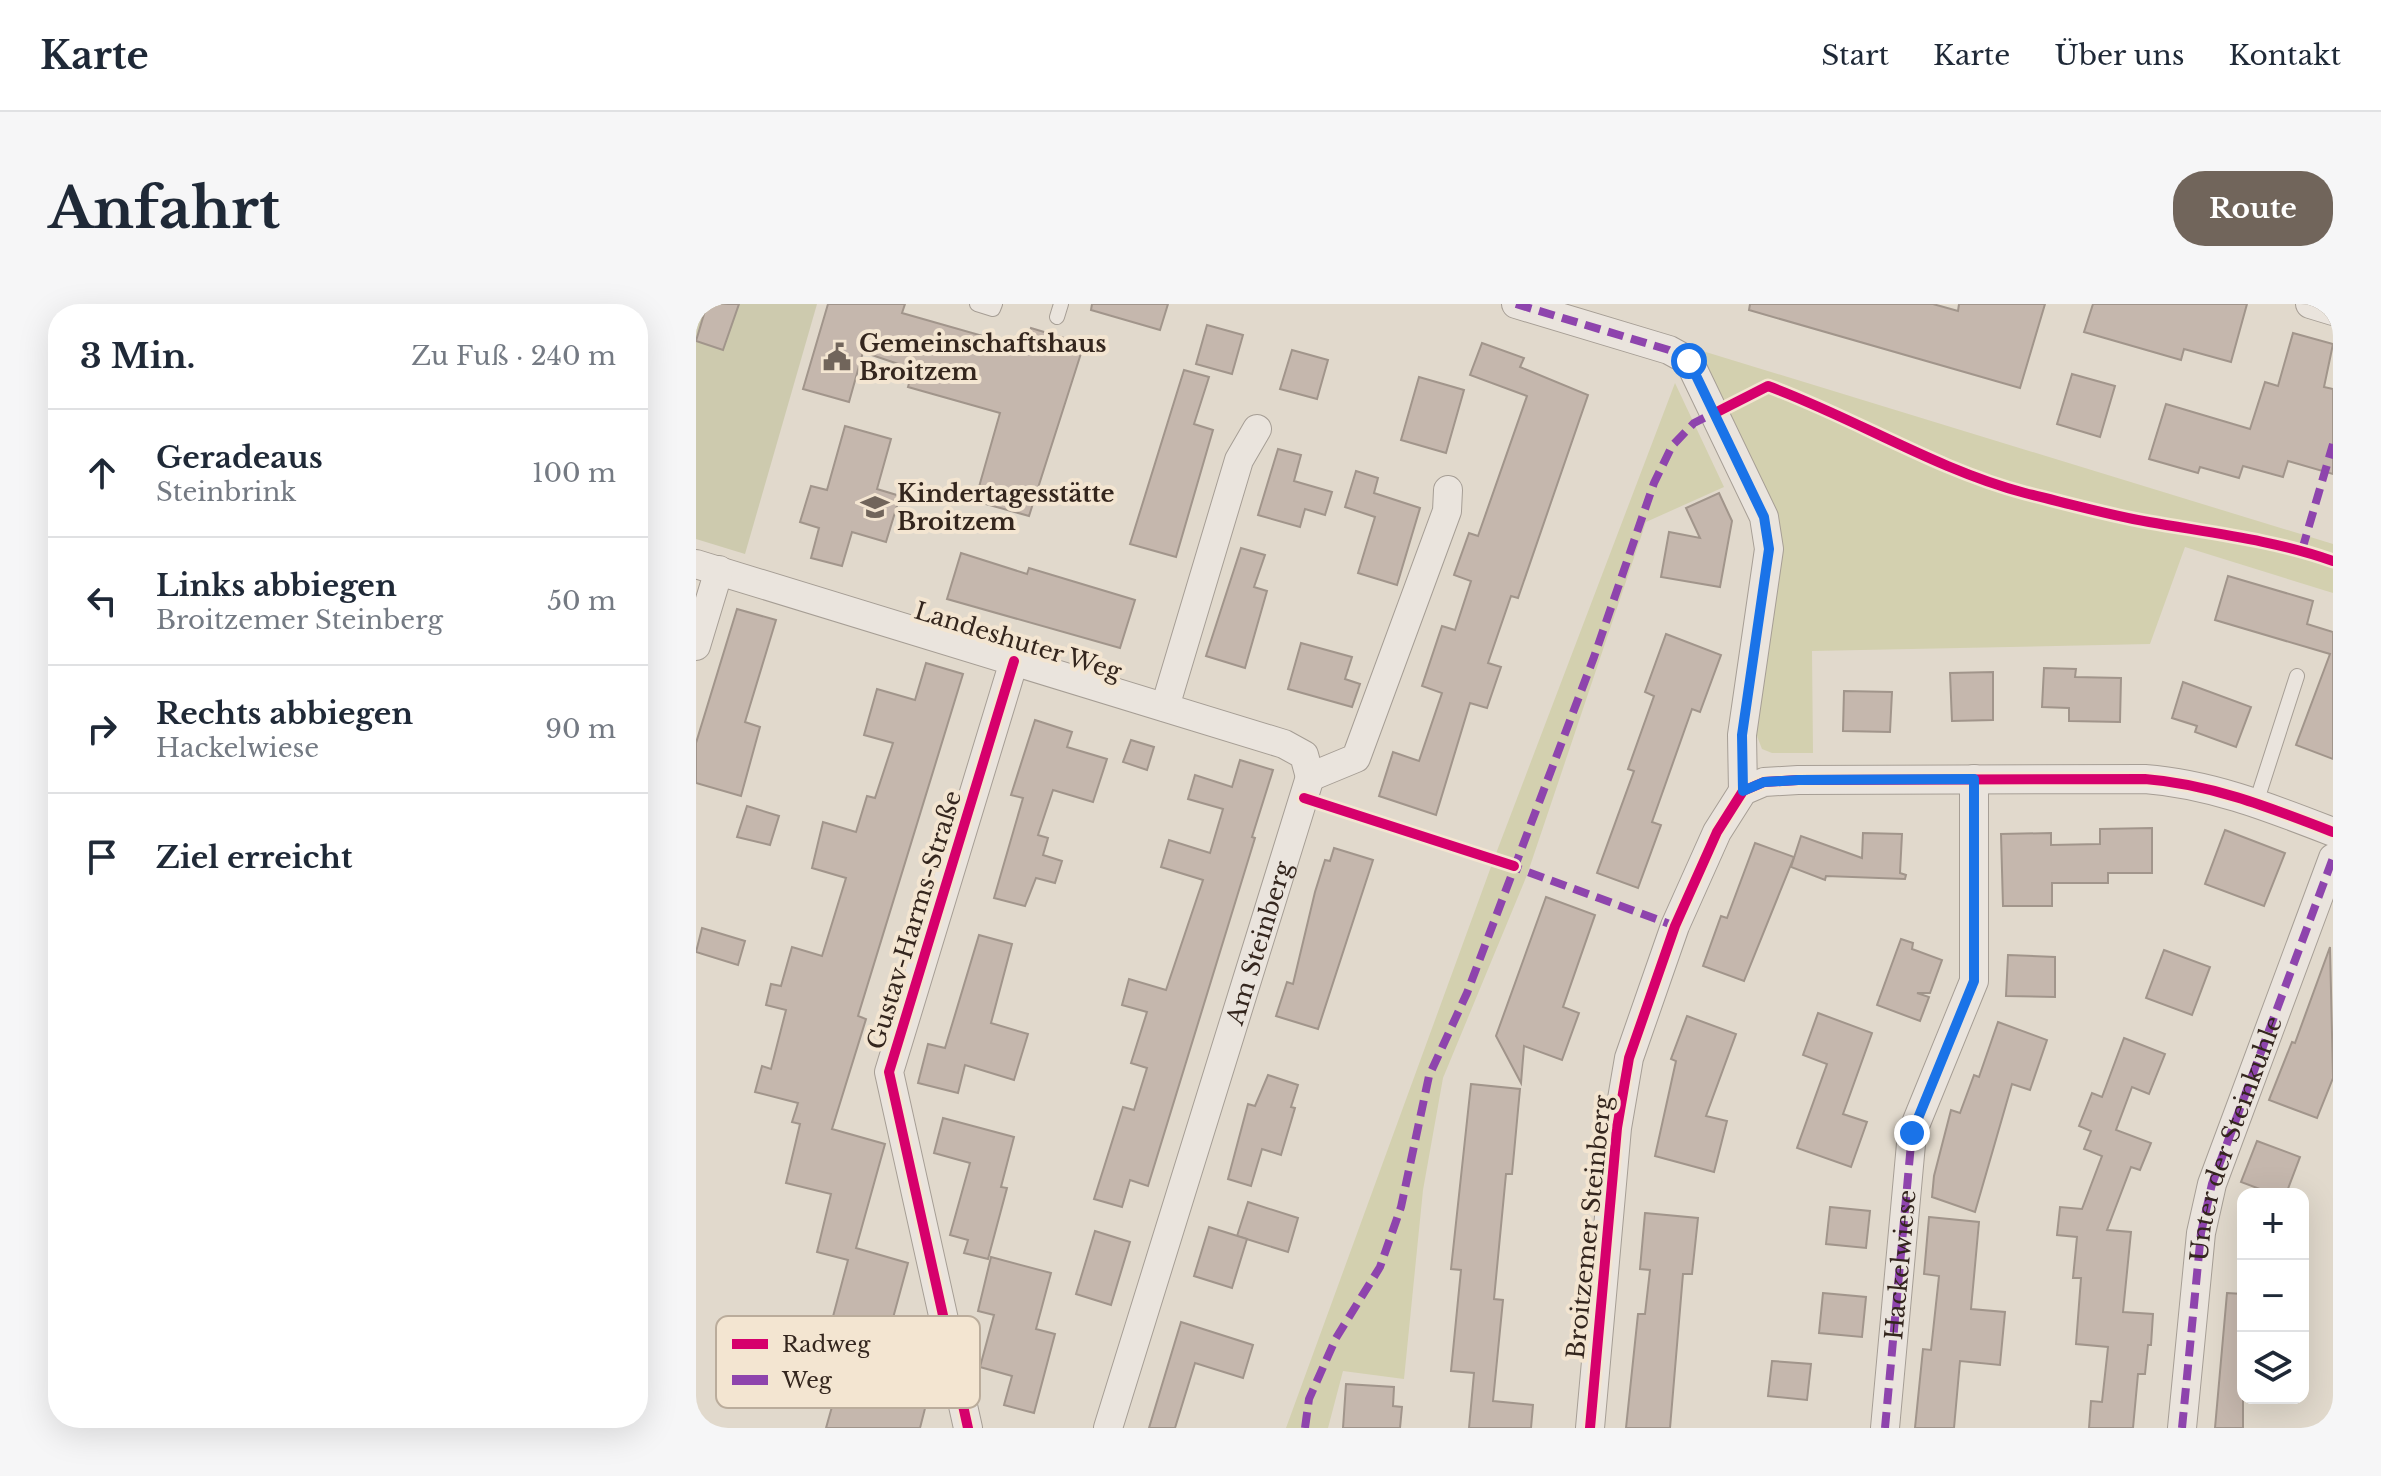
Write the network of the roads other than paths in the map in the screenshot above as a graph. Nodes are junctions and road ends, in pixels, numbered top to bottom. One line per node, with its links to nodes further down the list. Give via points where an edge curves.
1 (977, 304): 2 (lane, via 993,309)
2 (995, 304)
3 (1516, 304): 15 (street, via 1669,350 1689,361 1764,517 1769,549 1742,735)
4 (2310, 304): 5 (street)
5 (2333, 311)
6 (1257, 429): 12 (street, via 1239,460)
7 (1448, 490): 13 (street, via 1447,511 1356,758)
8 (707, 567): 9 (street); 10 (street, Landeshuter Weg)
9 (696, 646)
10 (1014, 661): 12 (street, Landeshuter Weg); 19 (street, Gustav-Harms-Straße, via 889,1072)
11 (2297, 676): 16 (lane)
12 (1165, 707): 13 (street, Landeshuter Weg, via 1284,744 1304,755)
13 (1310, 777): 22 (street, Am Steinberg)
14 (1974, 779): 15 (street, via 1798,780 1764,782); 16 (street, via 2183,782); 24 (street, Hackelwiese, via 1974,981 1912,1133)
15 (1743, 791): 23 (street, Broitzemer Steinberg, via 1697,873 1629,1058 1617,1128)
16 (2256, 803): 17 (street)
17 (2333, 832)
18 (2333, 858): 25 (street, Unter der Steinkuhle, via 2212,1184 2201,1233)
19 (943, 1316)
20 (964, 1408): 21 (street, Gustav-Harms-Straße)
21 (968, 1428)
22 (1108, 1428)
23 (1590, 1428)
24 (1885, 1428)
25 (2182, 1428)

